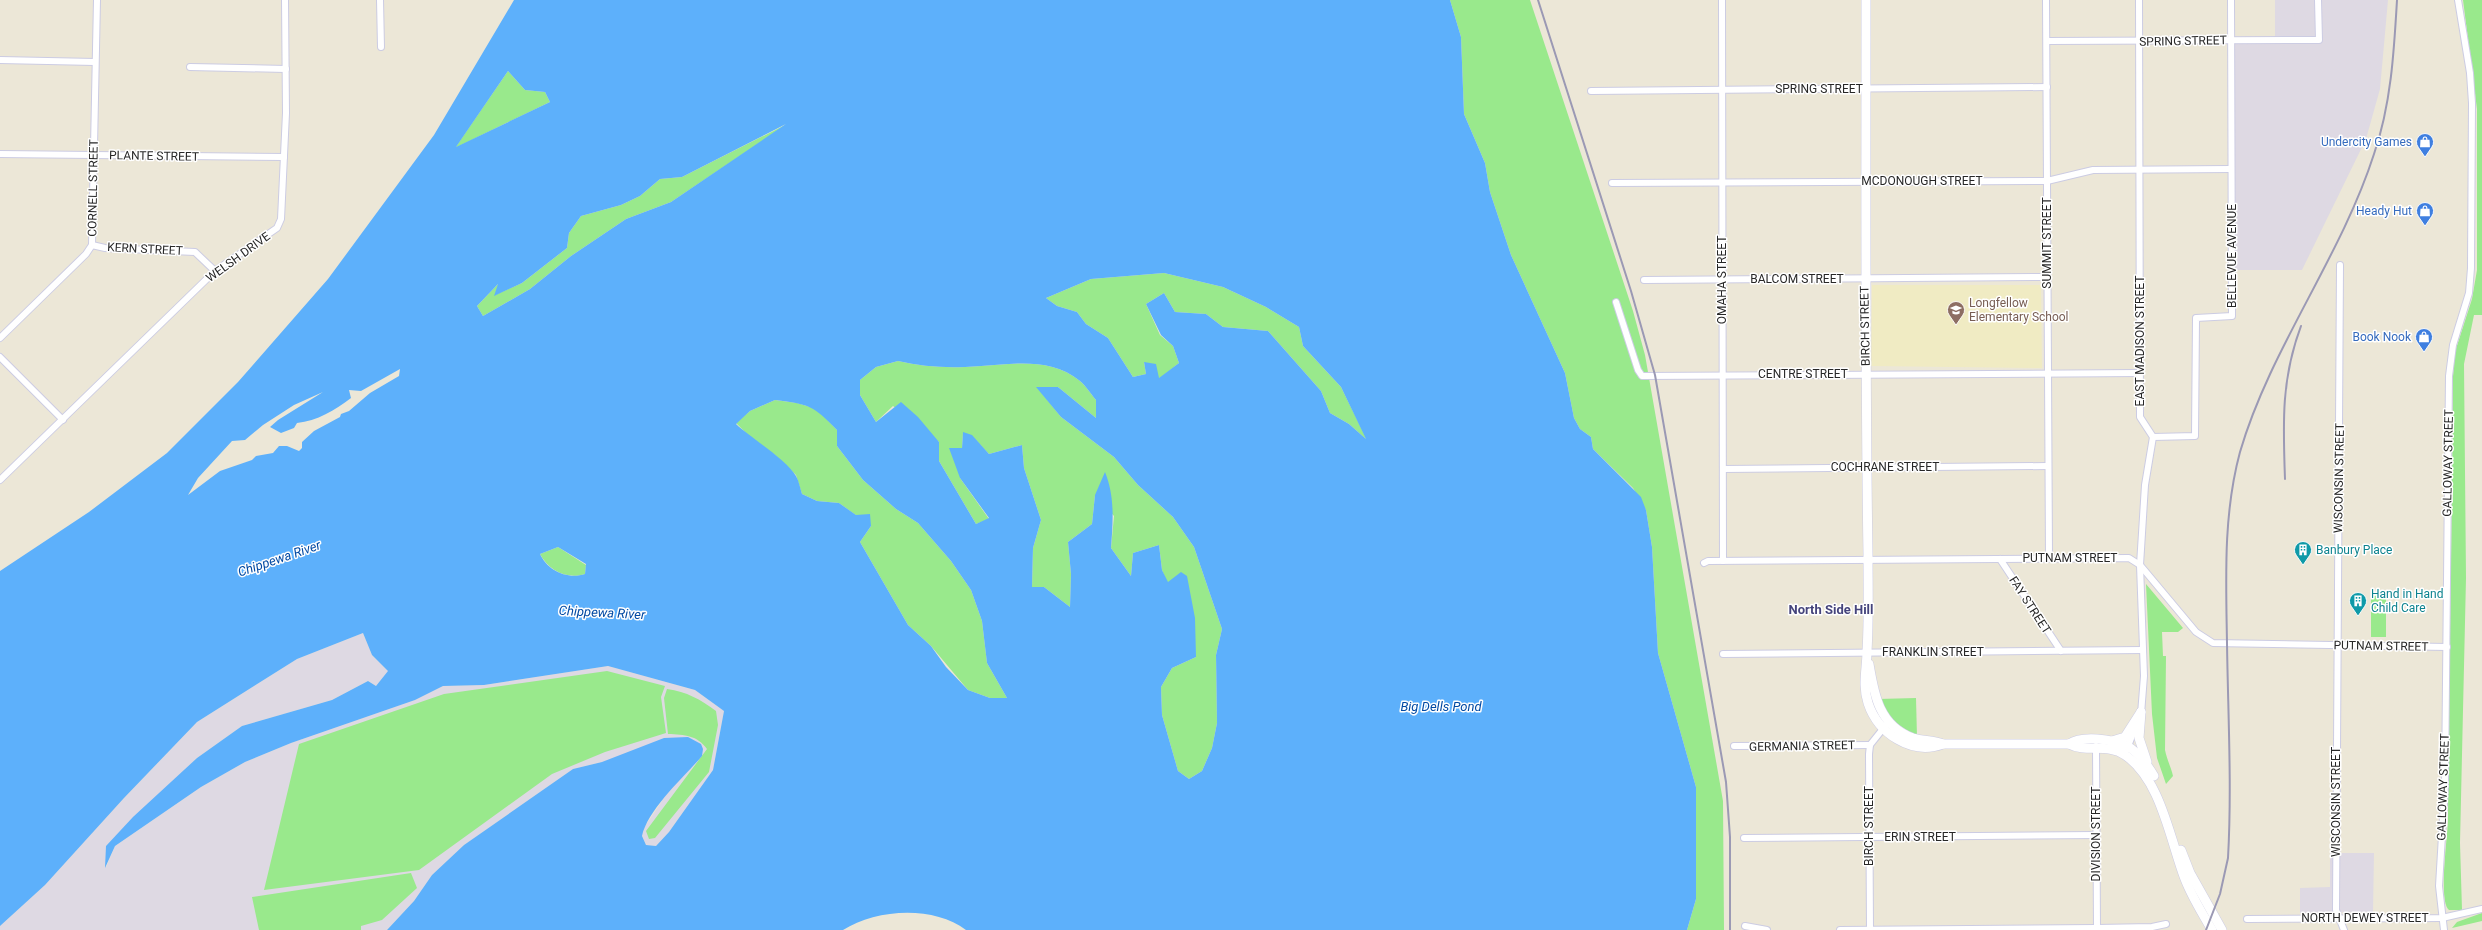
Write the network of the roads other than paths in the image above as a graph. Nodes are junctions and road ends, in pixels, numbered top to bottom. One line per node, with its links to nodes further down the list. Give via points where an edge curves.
1 (97, 0): 16 (street, CORNELL STREET)
2 (285, 0): 18 (street, WELSH DRIVE)
3 (380, 0): 14 (street)
4 (1722, 0): 21 (street, OMAHA STREET)
5 (1866, 0): 20 (main road, BIRCH STREET)
6 (2046, 0): 12 (street, SUMMIT STREET)
7 (2139, 0): 13 (street, EAST MADISON STREET)
8 (2231, 0): 11 (street, BELLEVUE AVENUE)
9 (2318, 0): 11 (street, SPRING STREET, via 2318,40)
10 (2458, 0): 59 (street, GALLOWAY STREET, via 2470,73 2472,103 2471,268 2469,293 2453,345 2449,376)
11 (2232, 40): 13 (street, SPRING STREET); 27 (street, BELLEVUE AVENUE)
12 (2047, 41): 13 (street, SPRING STREET); 19 (street, SUMMIT STREET)
13 (2139, 41): 26 (street, EAST MADISON STREET)
14 (381, 47)
15 (0, 60): 16 (street)
16 (95, 62): 24 (street, CORNELL STREET)
17 (190, 67): 18 (street)
18 (286, 69): 25 (street, WELSH DRIVE)
19 (2047, 87): 20 (street, SPRING STREET); 29 (street, SUMMIT STREET)
20 (1866, 89): 21 (street, SPRING STREET); 28 (main road, BIRCH STREET)
21 (1722, 90): 22 (street, SPRING STREET); 31 (street, OMAHA STREET)
22 (1591, 91)
23 (0, 154): 24 (street, PLANTE STREET)
24 (94, 155): 25 (street, PLANTE STREET); 32 (street, CORNELL STREET)
25 (284, 157): 34 (street, WELSH DRIVE, via 281,219 277,228)
26 (2140, 169): 27 (street, MCDONOUGH STREET); 29 (street, MCDONOUGH STREET, via 2093,170); 42 (street, EAST MADISON STREET)
27 (2231, 169): 47 (street, BELLEVUE AVENUE, via 2232,316 2196,318 2195,436)
28 (1866, 181): 29 (street, MCDONOUGH STREET); 31 (street, MCDONOUGH STREET); 36 (main road, BIRCH STREET)
29 (2047, 181): 35 (street, SUMMIT STREET)
30 (1612, 183): 31 (street, MCDONOUGH STREET)
31 (1722, 183): 37 (street, OMAHA STREET)
32 (92, 245): 34 (street, KERN STREET, via 105,248 195,252); 40 (street, CORNELL STREET, via 86,254)
33 (2340, 265): 58 (street, WISCONSIN STREET)
34 (215, 271): 46 (street, WELSH DRIVE)
35 (2046, 277): 36 (street, BALCOM STREET); 44 (street, SUMMIT STREET)
36 (1864, 278): 37 (street, BALCOM STREET); 43 (main road, BIRCH STREET)
37 (1721, 279): 38 (street, BALCOM STREET); 45 (street, OMAHA STREET)
38 (1644, 280)
39 (1616, 302): 45 (street, CENTRE STREET, via 1642,376)
40 (0, 338)
41 (0, 357): 46 (street)
42 (2139, 373): 44 (street, CENTRE STREET); 47 (street, EAST MADISON STREET, via 2140,418)
43 (1865, 374): 44 (street, CENTRE STREET); 45 (street, CENTRE STREET); 49 (main road, BIRCH STREET)
44 (2047, 374): 48 (street, SUMMIT STREET)
45 (1722, 375): 50 (street, OMAHA STREET)
46 (63, 420): 51 (street, WELSH DRIVE)
47 (2153, 436): 57 (street, via 2145,485)
48 (2047, 466): 49 (street, COCHRANE STREET); 52 (street, SUMMIT STREET)
49 (1866, 467): 50 (street, COCHRANE STREET); 54 (main road, BIRCH STREET)
50 (1723, 469): 55 (street, OMAHA STREET)
51 (0, 480)
52 (2049, 558): 53 (street, PUTNAM STREET); 57 (street, PUTNAM STREET, via 2129,558)
53 (2000, 559): 54 (street, PUTNAM STREET); 61 (street, FAY STREET)
54 (1868, 560): 55 (street, PUTNAM STREET); 62 (main road, BIRCH STREET)
55 (1723, 561): 56 (street, PUTNAM STREET)
56 (1704, 563)
57 (2140, 565): 58 (street, PUTNAM STREET, via 2196,632 2208,641 2227,644); 60 (street)
58 (2336, 646): 59 (street, PUTNAM STREET); 76 (street, WISCONSIN STREET, via 2336,910)
59 (2446, 647): 77 (street, GALLOWAY STREET, via 2445,785 2439,886)
60 (2143, 650): 61 (street, FRANKLIN STREET); 64 (street, via 2144,694)
61 (2061, 651): 62 (street, FRANKLIN STREET)
62 (1867, 652): 63 (street, FRANKLIN STREET); 65 (main road, BIRCH STREET, via 1875,696)
63 (1723, 654)
64 (2141, 712): 66 (main road, via 2125,737 2118,741); 70 (street); 71 (main road, via 2140,746)
65 (1886, 725): 67 (main road, via 1911,737 1943,744 2069,744 2075,747); 68 (street)
66 (2108, 741): 67 (main road); 70 (main road)
67 (2096, 743): 70 (main road, via 2107,748); 72 (street, DIVISION STREET)
68 (1870, 745): 69 (street, GERMANIA STREET); 73 (street, BIRCH STREET)
69 (1734, 746)
70 (2126, 750): 71 (main road); 86 (main road, via 2150,781 2190,892)
71 (2152, 772): 87 (main road, via 2190,873)
72 (2096, 835): 73 (street, ERIN STREET); 81 (street, DIVISION STREET)
73 (1870, 837): 74 (street, ERIN STREET); 84 (street, BIRCH STREET)
74 (1744, 838)
75 (2482, 909): 77 (street, NORTH DEWEY STREET)
76 (2340, 918): 77 (street, NORTH DEWEY STREET); 78 (street, NORTH DEWEY STREET); 88 (street, WISCONSIN STREET)
77 (2442, 918): 89 (street, GALLOWAY STREET)
78 (2246, 920)
79 (2166, 924): 81 (street, via 2152,927)
80 (1746, 926): 82 (street)
81 (2097, 928): 85 (street)
82 (1767, 930)
83 (1840, 930): 84 (street)
84 (1870, 930): 85 (street)
85 (1885, 930)
86 (2212, 930)
87 (2222, 930)
88 (2344, 930)
89 (2444, 930)

